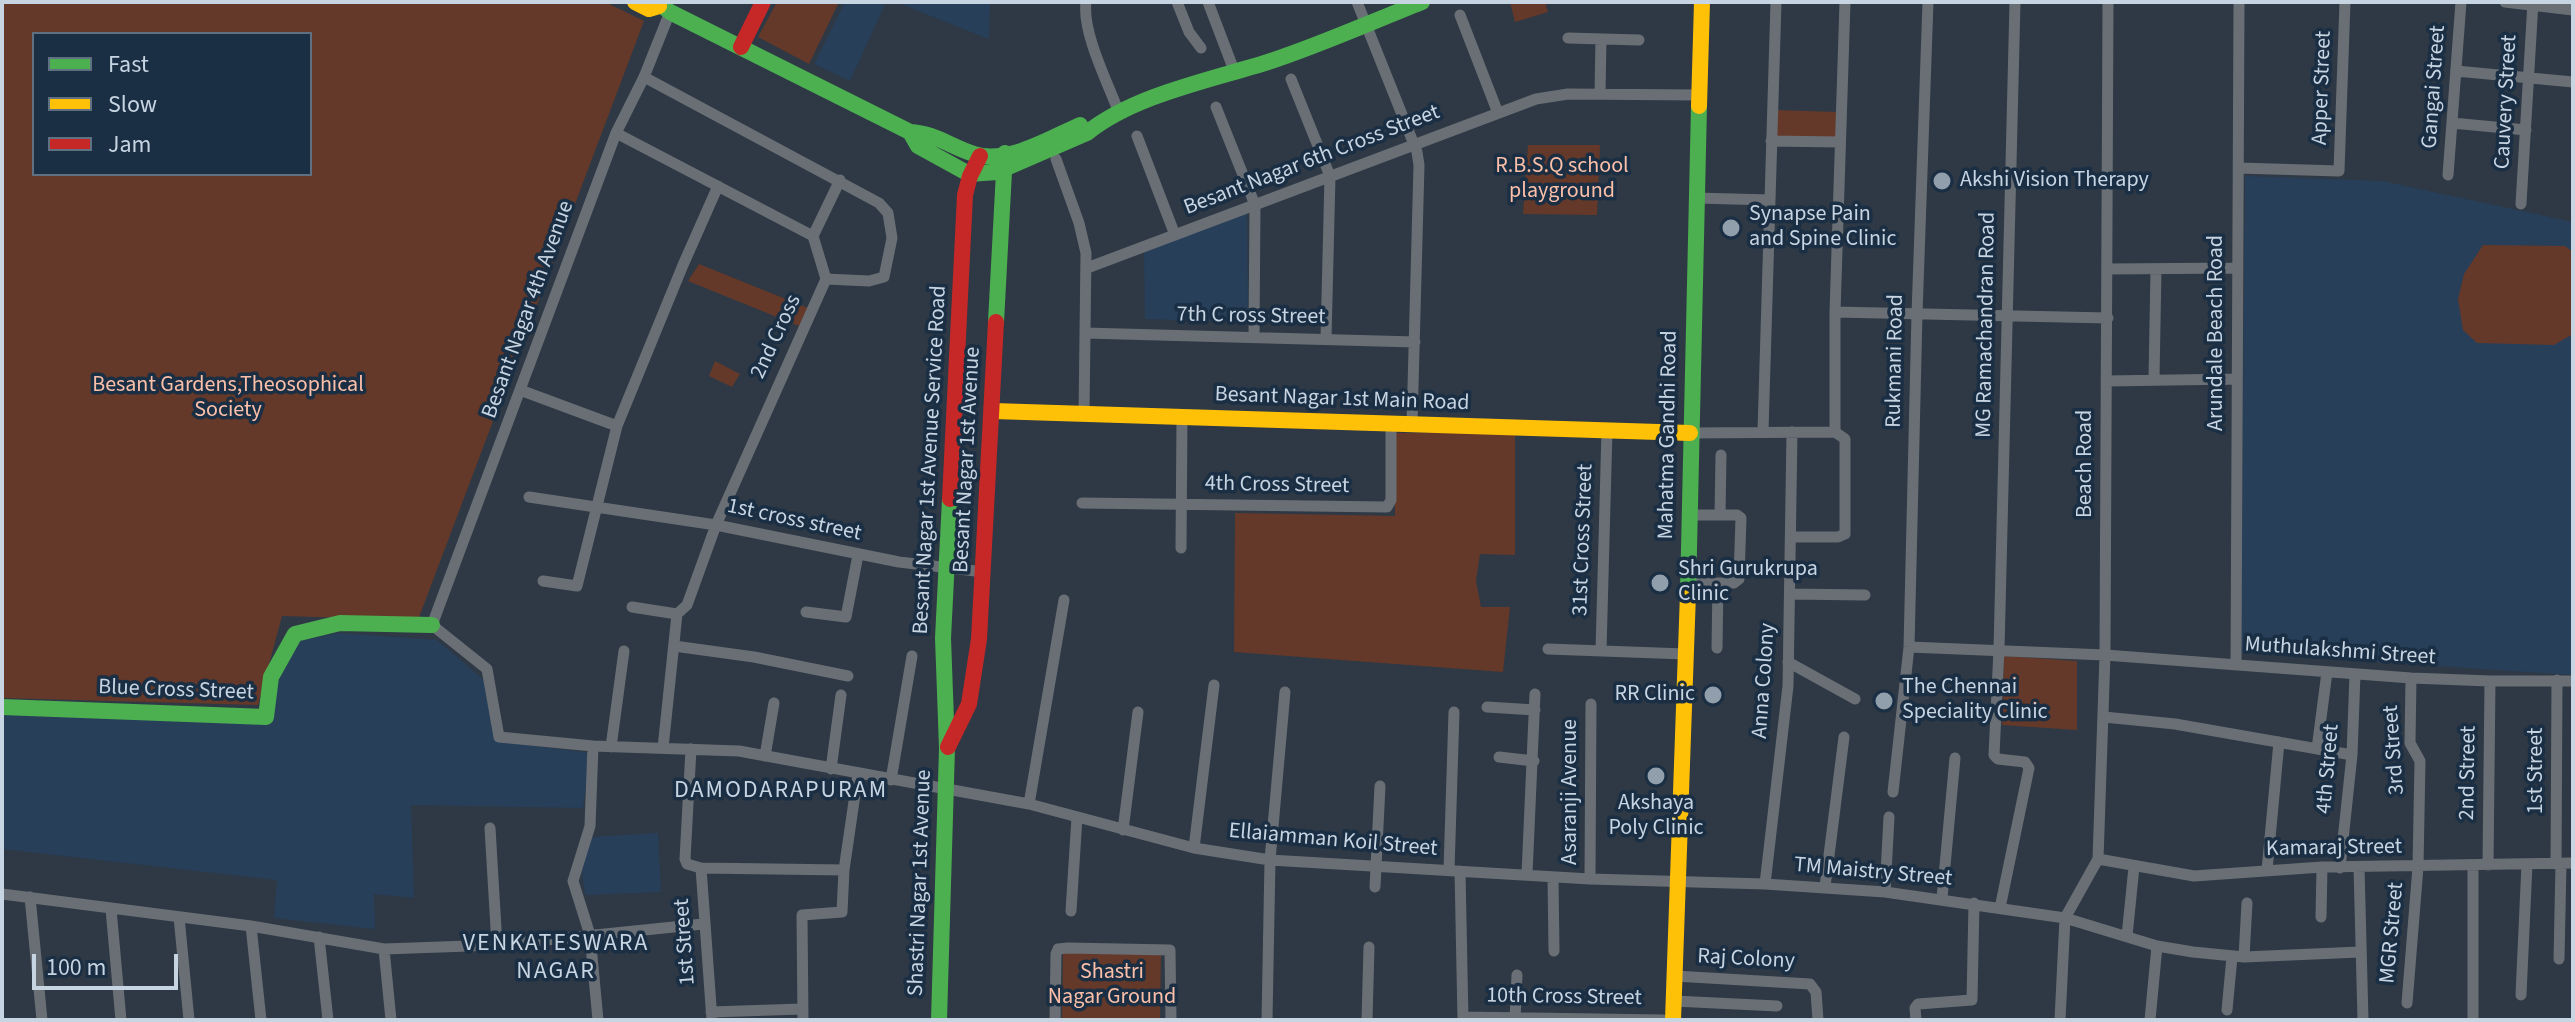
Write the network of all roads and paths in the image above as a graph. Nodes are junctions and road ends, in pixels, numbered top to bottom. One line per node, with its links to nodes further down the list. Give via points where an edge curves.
1 (635, 2): 20 (street, via 649,9)
2 (763, 2): 27 (street)
3 (1086, 2): 37 (street, via 1089,30)
4 (1177, 2): 28 (street)
5 (1208, 2): 30 (street)
6 (1357, 2): 23 (street)
7 (1422, 2): 23 (street)
8 (1696, 2): 35 (street, Mahatma Gandhi Road, via 1694,84)
9 (1702, 2): 35 (street, Mahatma Gandhi Road)
10 (1776, 2): 45 (street)
11 (1845, 2): 46 (street)
12 (1928, 2): 69 (street, Rukmani Road)
13 (2015, 2): 70 (street, MG Ramachandran Road)
14 (2108, 2): 65 (street, Beach Road)
15 (2239, 2): 51 (street, Arundale Beach Road)
16 (2345, 2): 51 (street, Apper Street, via 2339,171)
17 (2461, 2): 29 (street, Gangai Street)
18 (2505, 2): 19 (street)
19 (2533, 4): 21 (street); 33 (street, Cauvery Street)
20 (662, 7): 27 (street); 31 (street, Besant Nagar 4th Avenue)
21 (2573, 10)
22 (1460, 15): 39 (street)
23 (1365, 24): 30 (street); 47 (street)
24 (1568, 38): 25 (street)
25 (1601, 39): 26 (street); 36 (street)
26 (1639, 40)
27 (741, 47): 42 (street)
28 (1201, 48)
29 (2456, 71): 33 (street); 40 (street, Gangai Street)
30 (1235, 73): 37 (street)
31 (644, 77): 43 (street, Besant Nagar 4th Avenue); 55 (street)
32 (1291, 79): 54 (street)
33 (2529, 79): 34 (street); 41 (street, Cauvery Street)
34 (2573, 82)
35 (1699, 93): 36 (street, Besant Nagar 6th Cross Street); 57 (street, Mahatma Gandhi Road)
36 (1600, 94): 39 (street, Besant Nagar 6th Cross Street, via 1554,96)
37 (1117, 106): 49 (street, via 1087,133)
38 (1216, 107): 60 (street)
39 (1498, 113): 47 (street, Besant Nagar 6th Cross Street)
40 (2452, 123): 41 (street); 53 (street, Gangai Street)
41 (2526, 130): 59 (street, Cauvery Street)
42 (910, 132): 48 (street, via 925,131); 52 (street, via 918,146)
43 (616, 133): 56 (street); 79 (street, Besant Nagar 4th Avenue)
44 (1137, 136): 61 (street)
45 (1771, 141): 46 (street); 58 (street)
46 (1840, 142): 68 (street)
47 (1414, 144): 54 (street, Besant Nagar 6th Cross Street); 75 (street, via 1419,165)
48 (980, 156): 49 (street); 52 (street)
49 (1008, 158): 52 (street); 80 (street, Besant Nagar 1st Avenue)
50 (1056, 159): 63 (street, via 1079,223)
51 (2239, 168): 64 (street, Arundale Beach Road)
52 (969, 174): 102 (street, Besant Nagar 1st Avenue Service Road, via 964,190)
53 (2448, 175)
54 (1330, 176): 60 (street, Besant Nagar 6th Cross Street); 74 (street)
55 (840, 180): 62 (street); 67 (street, via 888,213 892,238 884,277)
56 (718, 186): 62 (street); 85 (street)
57 (1696, 198): 58 (street); 90 (street, Mahatma Gandhi Road)
58 (1770, 200): 87 (street)
59 (2521, 204)
60 (1255, 205): 61 (street, Besant Nagar 6th Cross Street); 73 (street)
61 (1175, 235): 63 (street, Besant Nagar 6th Cross Street)
62 (813, 236): 67 (street, 2nd Cross)
63 (1087, 268): 72 (street)
64 (2238, 268): 66 (street); 77 (street, Arundale Beach Road)
65 (2108, 269): 66 (street); 71 (street, Beach Road)
66 (2156, 269): 76 (street)
67 (826, 279): 98 (street, 2nd Cross)
68 (1835, 312): 69 (street); 89 (street)
69 (1917, 314): 70 (street); 115 (street, Rukmani Road)
70 (2007, 315): 71 (street); 118 (street, MG Ramachandran Road)
71 (2108, 318): 78 (street, Beach Road)
72 (1085, 333): 73 (street, 7th C ross Street); 81 (street)
73 (1254, 337): 74 (street, 7th C ross Street)
74 (1326, 339): 75 (street, 7th C ross Street)
75 (1415, 342): 84 (street)
76 (2154, 379): 77 (street); 78 (street)
77 (2237, 379): 125 (street, Arundale Beach Road)
78 (2106, 381): 122 (street, Beach Road)
79 (520, 390): 85 (street); 113 (street, Besant Nagar 4th Avenue)
80 (993, 411): 81 (street, Besant Nagar 1st Main Road); 103 (street, Besant Nagar 1st Avenue)
81 (1084, 414): 82 (street, Besant Nagar 1st Main Road)
82 (1182, 418): 83 (street, Besant Nagar 1st Main Road); 95 (street)
83 (1391, 424): 84 (street, Besant Nagar 1st Main Road); 95 (street, 4th Cross Street, via 1387,507)
84 (1412, 424): 86 (street, Besant Nagar 1st Main Road)
85 (617, 426): 94 (street)
86 (1607, 430): 90 (street, Besant Nagar 1st Main Road); 120 (street, 31st Cross Street)
87 (1763, 431): 88 (street); 90 (street)
88 (1792, 432): 89 (street); 99 (street, Anna Colony)
89 (1835, 432): 99 (street, via 1847,444 1845,534)
90 (1690, 433): 96 (street, Mahatma Gandhi Road)
91 (1721, 455): 97 (street)
92 (529, 497): 94 (street, 1st cross street)
93 (1082, 503): 95 (street, 4th Cross Street)
94 (597, 505): 98 (street, 1st cross street); 104 (street, via 577,586)
95 (1181, 505): 100 (street)
96 (1690, 515): 97 (street); 105 (street, Mahatma Gandhi Road)
97 (1720, 515): 106 (street, via 1741,517 1740,562 1738,581)
98 (716, 525): 101 (street, 1st cross street); 112 (street, 2nd Cross, via 688,602)
99 (1791, 537): 107 (street, Anna Colony)
100 (1181, 548)
101 (858, 555): 102 (street, 1st cross street); 111 (street, via 846,617)
102 (946, 569): 103 (street, 1st cross street); 151 (street, Besant Nagar 1st Avenue Service Road)
103 (984, 572): 151 (street, Besant Nagar 1st Avenue, via 969,704)
104 (543, 581)
105 (1688, 583): 106 (street); 121 (street, Mahatma Gandhi Road)
106 (1718, 583): 116 (street)
107 (1790, 594): 108 (street); 124 (street, Anna Colony)
108 (1865, 595)
109 (1064, 600): 165 (street)
110 (632, 607): 112 (street)
111 (806, 612)
112 (677, 614): 114 (street)
113 (432, 625): 140 (street, Blue Cross Street, via 340,623 295,634 271,677 266,717); 148 (street, Ellaiamman Koil Street, via 487,669 499,737)
114 (674, 646): 128 (street); 150 (street)
115 (1909, 647): 118 (street, Muthulakshmi Street); 164 (street, Rukmani Road)
116 (1717, 648)
117 (1548, 649): 120 (street)
118 (1999, 649): 122 (street, Muthulakshmi Street); 200 (street, MG Ramachandran Road, via 1994,755 2025,762 2029,768)
119 (624, 651): 149 (street)
120 (1601, 651): 121 (street)
121 (1685, 654): 190 (street, Mahatma Gandhi Road)
122 (2105, 655): 125 (street, Muthulakshmi Street); 145 (street, Beach Road)
123 (912, 656): 161 (street)
124 (1788, 662): 137 (street); 191 (street, Anna Colony)
125 (2236, 664): 126 (street, Muthulakshmi Street)
126 (2327, 672): 127 (street, Muthulakshmi Street); 153 (street)
127 (2355, 674): 129 (street, Muthulakshmi Street); 154 (street, 4th Street)
128 (848, 676)
129 (2411, 678): 131 (street, Muthulakshmi Street); 181 (street, 3rd Street, via 2410,743 2420,761)
130 (2557, 680): 131 (street, Muthulakshmi Street); 132 (street, Muthulakshmi Street); 174 (street, 1st Street)
131 (2490, 681): 176 (street, 2nd Street)
132 (2573, 681)
133 (1214, 685): 170 (street)
134 (1285, 692): 172 (street)
135 (1535, 694): 142 (street)
136 (841, 695): 159 (street)
137 (1855, 699)
138 (774, 703): 155 (street)
139 (1591, 704): 189 (street, Asaranji Avenue)
140 (2, 707)
141 (1487, 707): 142 (street)
142 (1535, 710): 158 (street)
143 (1138, 712): 169 (street)
144 (1454, 712): 186 (street)
145 (2104, 717): 147 (street); 171 (street, Beach Road)
146 (1844, 737): 193 (street)
147 (2279, 742): 153 (street); 185 (street)
148 (593, 746): 149 (street, Ellaiamman Koil Street); 208 (street, via 590,831 573,881)
149 (611, 747): 150 (street, Ellaiamman Koil Street)
150 (663, 748): 152 (street, Ellaiamman Koil Street)
151 (947, 748): 163 (street, Shastri Nagar 1st Avenue)
152 (691, 749): 155 (street, Ellaiamman Koil Street); 182 (street, via 686,863)
153 (2317, 749): 154 (street)
154 (2352, 755): 183 (street, 4th Street)
155 (765, 756): 159 (street, Ellaiamman Koil Street)
156 (1499, 757): 158 (street)
157 (1955, 758): 197 (street)
158 (1534, 761): 187 (street)
159 (831, 769): 160 (street, Ellaiamman Koil Street)
160 (858, 774): 161 (street, Ellaiamman Koil Street); 184 (street)
161 (891, 780): 163 (street, Ellaiamman Koil Street)
162 (1380, 786): 177 (street)
163 (946, 788): 165 (street, Ellaiamman Koil Street); 238 (street, Shastri Nagar 1st Avenue)
164 (1893, 792)
165 (1029, 804): 166 (street, Ellaiamman Koil Street)
166 (1077, 817): 169 (street, Ellaiamman Koil Street); 202 (street)
167 (1889, 817): 194 (street)
168 (490, 828): 211 (street)
169 (1123, 830): 170 (street, Ellaiamman Koil Street)
170 (1194, 848): 172 (street, Ellaiamman Koil Street)
171 (2098, 859): 178 (street, Kamaraj Street); 205 (street, Beach Road)
172 (1270, 860): 177 (street, Ellaiamman Koil Street); 241 (street)
173 (2527, 864): 174 (street, Kamaraj Street); 176 (street, Kamaraj Street); 221 (street)
174 (2563, 864): 218 (street, 1st Street)
175 (2473, 865): 176 (street, Kamaraj Street); 181 (street, Kamaraj Street); 250 (street)
176 (2488, 865)
177 (1376, 866): 186 (street, Ellaiamman Koil Street); 192 (street)
178 (2134, 867): 185 (street, Kamaraj Street, via 2194,876); 209 (street)
179 (2322, 867): 183 (street, Kamaraj Street); 185 (street, Kamaraj Street); 204 (street)
180 (2359, 867): 181 (street, Kamaraj Street); 183 (street, Kamaraj Street); 216 (street)
181 (2418, 867): 223 (street, MGR Street)
182 (701, 868): 184 (street); 206 (street, 1st Street)
183 (2340, 868)
184 (844, 870): 226 (street, via 842,912 802,915)
185 (2267, 870)
186 (1454, 871): 187 (street, Ellaiamman Koil Street); 228 (street)
187 (1527, 874): 188 (street, Ellaiamman Koil Street)
188 (1553, 877): 189 (street, Ellaiamman Koil Street); 215 (street)
189 (1590, 879): 190 (street, Ellaiamman Koil Street)
190 (1677, 882): 191 (street, TM Maistry Street); 220 (street, Mahatma Gandhi Road)
191 (1765, 884): 193 (street, TM Maistry Street)
192 (1375, 887)
193 (1825, 887): 194 (street, TM Maistry Street)
194 (1885, 892): 197 (street, TM Maistry Street)
195 (2, 894): 196 (street)
196 (30, 897): 201 (street); 231 (street)
197 (1942, 898): 198 (street, TM Maistry Street)
198 (1974, 903): 200 (street, TM Maistry Street); 246 (street, via 1972,1000 1916,1006)
199 (2247, 903): 217 (street)
200 (2000, 908): 205 (street, TM Maistry Street)
201 (111, 909): 203 (street); 232 (street)
202 (1071, 911)
203 (179, 917): 207 (street); 233 (street)
204 (2321, 917)
205 (2065, 918): 209 (street, TM Maistry Street); 247 (street)
206 (703, 924): 208 (street); 227 (street, 1st Street)
207 (251, 926): 210 (street); 234 (street)
208 (590, 935): 211 (street); 237 (street)
209 (2127, 936): 212 (street, TM Maistry Street)
210 (319, 937): 214 (street); 235 (street)
211 (497, 945): 214 (street)
212 (2157, 946): 217 (street, TM Maistry Street); 248 (street)
213 (1369, 947): 242 (street)
214 (384, 949): 236 (street)
215 (1554, 951)
216 (2360, 952): 217 (street, TM Maistry Street); 249 (street)
217 (2238, 957): 225 (street)
218 (2559, 959)
219 (1517, 975): 229 (street)
220 (1675, 976): 222 (street, Mahatma Gandhi Road); 245 (street, Raj Colony, via 1804,982 1814,987)
221 (2521, 995)
222 (1674, 1001): 224 (street); 244 (street, Mahatma Gandhi Road)
223 (2407, 1003)
224 (1777, 1006)
225 (2227, 1010)
226 (802, 1014): 227 (street)
227 (711, 1016)
228 (1463, 1018): 229 (street, 10th Cross Street)
229 (1515, 1019): 230 (street, 10th Cross Street)
230 (1562, 1019): 243 (street, 10th Cross Street)
231 (42, 1020)
232 (121, 1020)
233 (189, 1020)
234 (261, 1020)
235 (328, 1020)
236 (391, 1020)
237 (598, 1020)
238 (939, 1020)
239 (1055, 1020): 240 (street, via 1058,949 1170,950)
240 (1171, 1020)
241 (1267, 1020)
242 (1367, 1020)
243 (1663, 1020)
244 (1673, 1020)
245 (1818, 1020)
246 (1916, 1020)
247 (2060, 1020)
248 (2150, 1020)
249 (2363, 1020)
250 (2473, 1020)

